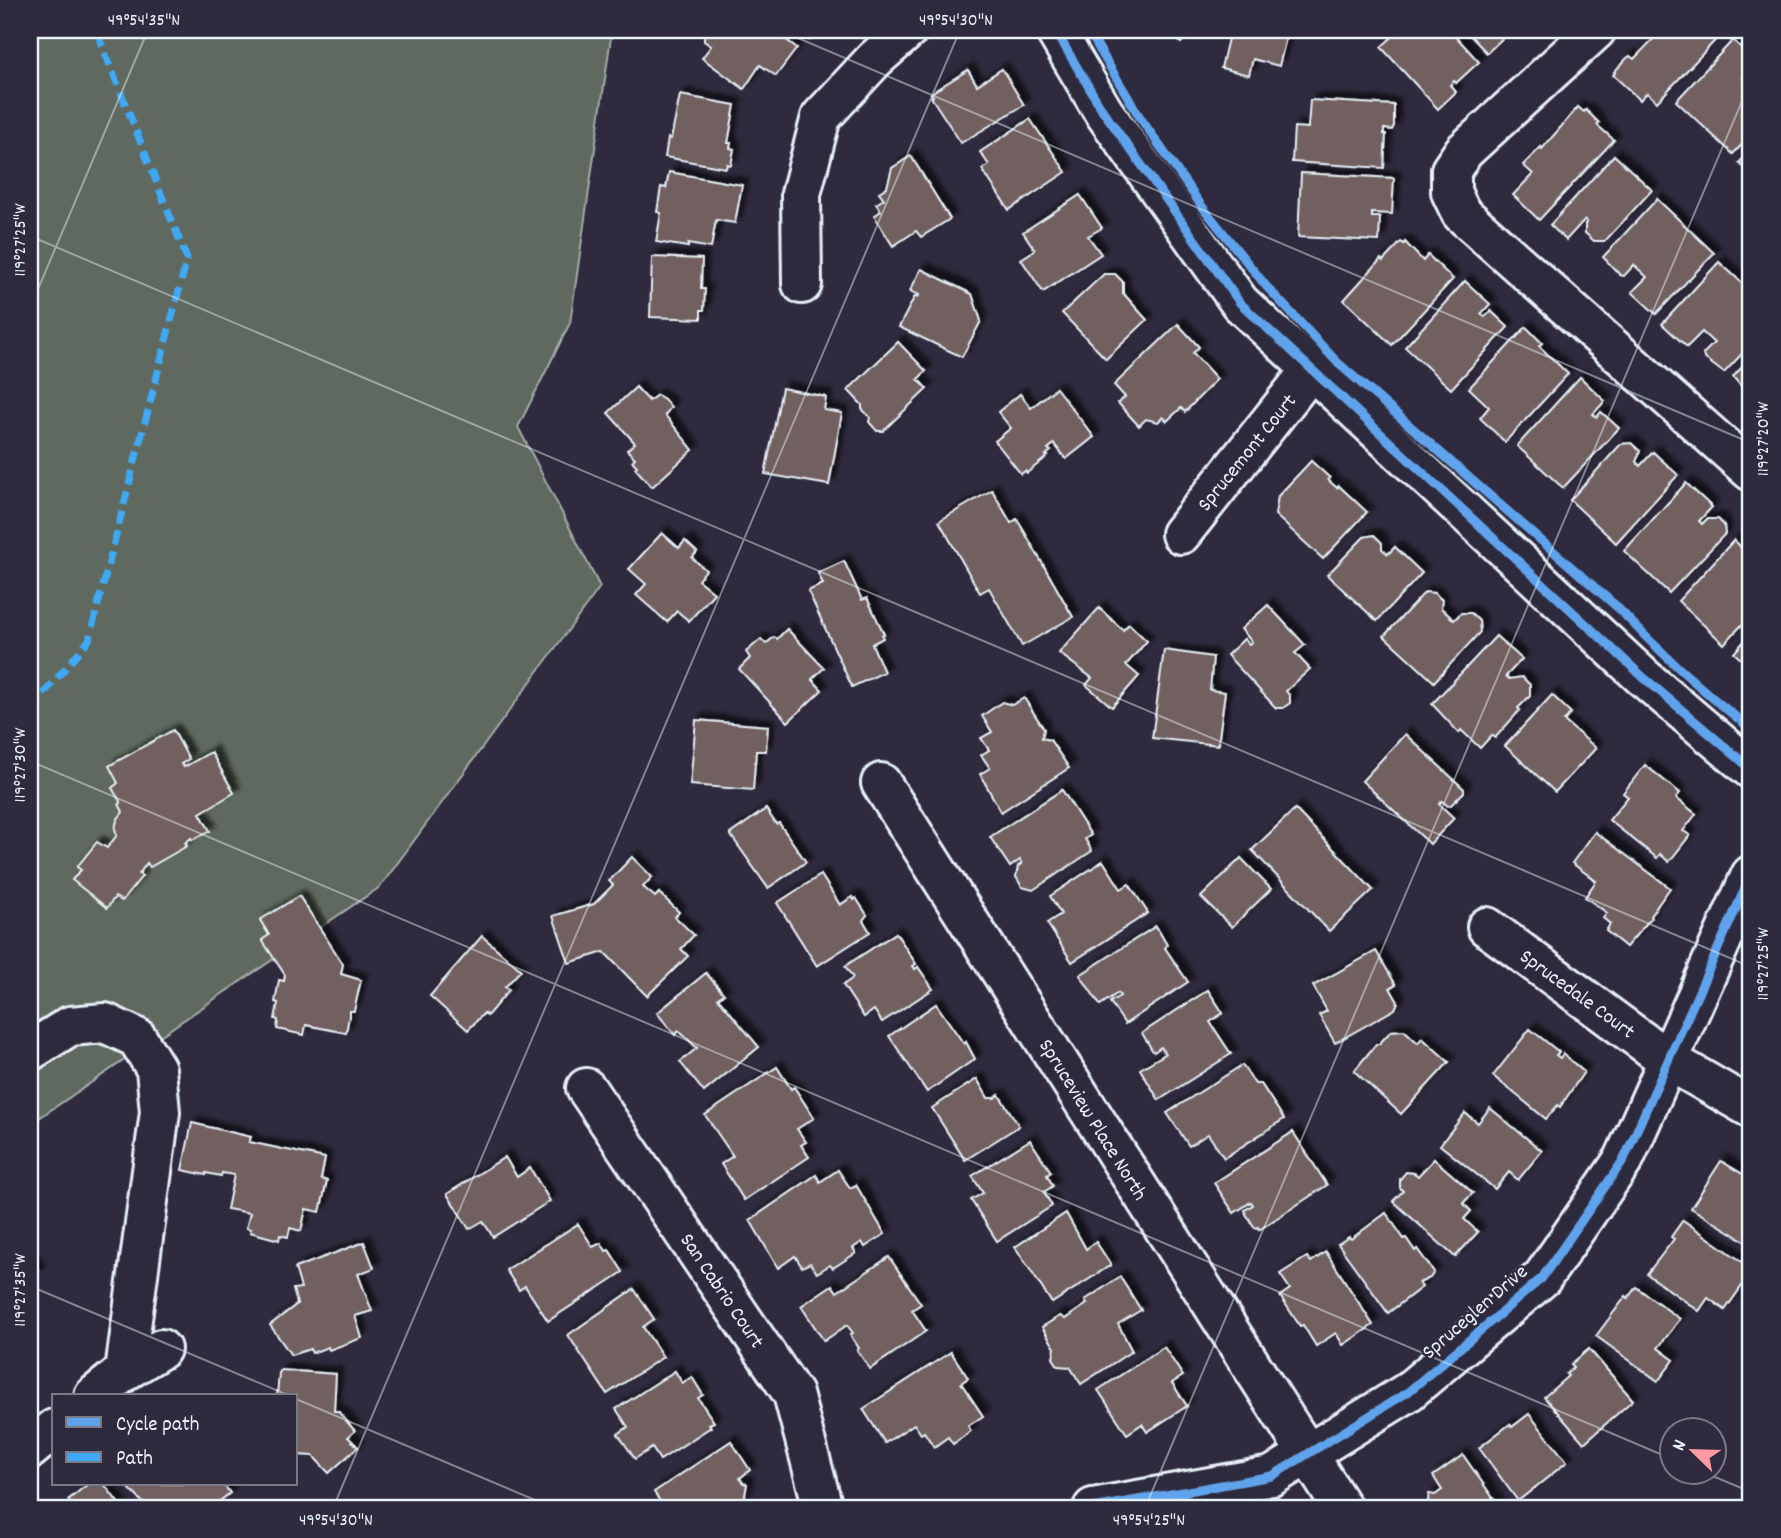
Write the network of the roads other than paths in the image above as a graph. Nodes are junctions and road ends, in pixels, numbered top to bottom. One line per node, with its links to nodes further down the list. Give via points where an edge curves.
1 (908, 30): 4 (street, via 821,117 801,194)
2 (1055, 30): 5 (street, via 1103,111 1240,303)
3 (1596, 30): 6 (street, via 1464,151 1451,170 1451,192 1461,213)
4 (802, 284)
5 (1311, 370): 7 (street, Sprucemont Court); 8 (street, via 1643,677)
6 (1751, 471)
7 (1181, 534)
8 (1751, 769)
9 (881, 783): 21 (street, Spruceview Place North)
10 (1751, 875): 13 (street, Spruceglen Drive)
11 (1487, 927): 13 (street, Sprucedale Court)
12 (30, 1051): 17 (street, via 70,1026 106,1023 137,1038 156,1069 160,1112)
13 (1668, 1060): 15 (street, Sprucedale Court); 21 (street, Spruceglen Drive, via 1624,1159 1542,1278 1408,1392)
14 (586, 1088): 22 (street, San Cabrio Court, via 793,1394)
15 (1751, 1108)
16 (161, 1349): 17 (street)
17 (125, 1371): 18 (street)
18 (96, 1394)
19 (52, 1431): 20 (street)
20 (30, 1449)
21 (1307, 1454): 23 (street, Spruceglen Drive, via 1272,1476); 24 (street, Spruceview Place North)
22 (823, 1508)
23 (1093, 1508)
24 (1342, 1508)

